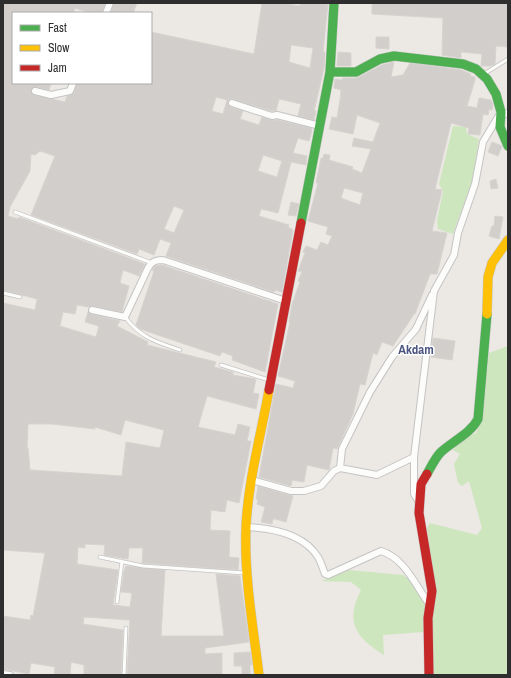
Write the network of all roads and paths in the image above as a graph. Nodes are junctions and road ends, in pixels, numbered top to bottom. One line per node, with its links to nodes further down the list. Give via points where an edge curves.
1 (334, 3): 3 (street)
2 (508, 59): 4 (lane)
3 (330, 72): 4 (street, via 356,72 380,59 394,56 463,64 476,69); 9 (street)
4 (482, 75): 8 (street, via 487,78)
5 (73, 84): 6 (street, via 70,91 51,96)
6 (35, 91)
7 (232, 103): 9 (street, via 272,116)
8 (504, 113): 10 (street, via 500,127); 14 (street, via 483,142 475,184 458,233 454,255)
9 (320, 126): 17 (street)
10 (508, 146)
11 (14, 212): 13 (lane)
12 (508, 240): 26 (street, via 492,263 488,277 487,329 478,419 473,429 460,436 440,454 421,484)
13 (152, 262): 17 (street, via 163,260); 19 (street)
14 (434, 291): 23 (street); 24 (street, via 416,329 392,357 370,392 342,448)
15 (3, 293): 16 (lane)
16 (20, 297)
17 (286, 301): 22 (street)
18 (92, 310): 19 (street)
19 (125, 317): 20 (lane, via 135,330 154,341)
20 (180, 350)
21 (221, 365): 22 (lane)
22 (271, 380): 25 (street)
23 (414, 457): 24 (street, via 377,475); 26 (street, via 414,494)
24 (340, 468): 25 (street, via 321,486 304,491 291,491)
25 (252, 480): 27 (street)
26 (419, 502): 32 (street, via 432,592)
27 (246, 527): 30 (street); 32 (street, via 284,532 301,541 317,556 325,574 328,575 381,551 392,554)
28 (100, 557): 29 (lane)
29 (122, 561): 30 (lane, via 172,569); 31 (lane)
30 (247, 573): 37 (street)
31 (116, 602)
32 (430, 605): 38 (street)
33 (126, 628): 36 (lane)
34 (3, 674): 35 (street)
35 (10, 675)
36 (124, 675)
37 (259, 675)
38 (429, 675)

